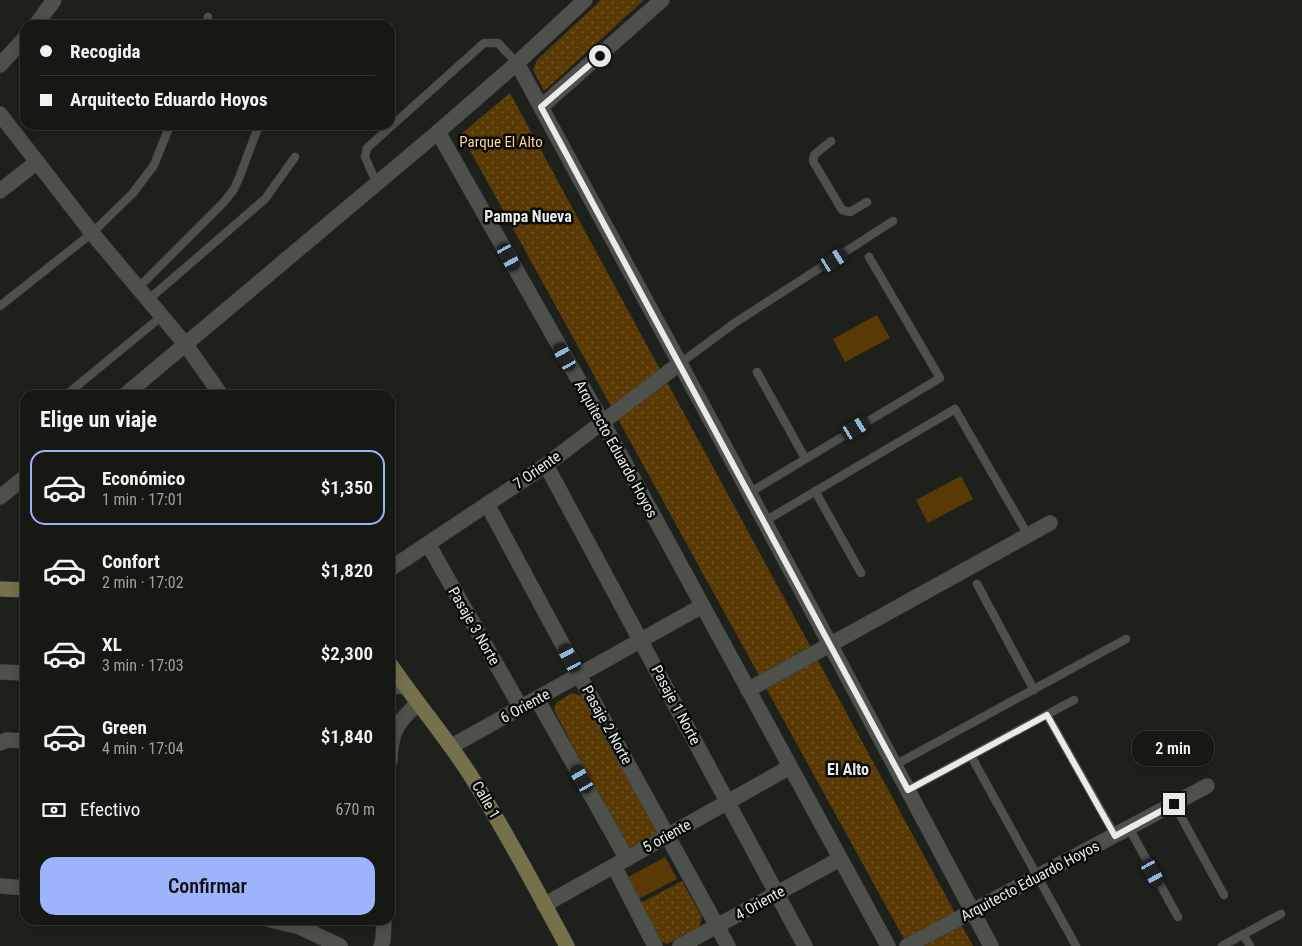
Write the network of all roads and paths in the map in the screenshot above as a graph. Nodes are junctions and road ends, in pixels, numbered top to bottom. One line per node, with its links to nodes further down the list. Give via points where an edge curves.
1 (54, 0): 4 (street)
2 (585, 0): 6 (street)
3 (662, 0): 8 (street)
4 (40, 20)
5 (20, 43): 7 (street)
6 (518, 63): 8 (street); 10 (lane, via 498,43 484,44); 14 (street)
7 (0, 65)
8 (541, 107): 29 (street)
9 (0, 114): 17 (street)
10 (395, 123)
11 (168, 130): 22 (lane, via 154,165 133,192)
12 (257, 130): 24 (lane, via 234,189)
13 (387, 130): 18 (lane, via 367,148 365,157)
14 (438, 132): 18 (street); 34 (street, Arquitecto Eduardo Hoyos)
15 (832, 141): 20 (lane, via 814,155 813,161 842,210 850,212)
16 (296, 157): 25 (lane, via 265,199)
17 (37, 162): 19 (street); 22 (street)
18 (377, 184): 28 (street)
19 (0, 191)
20 (867, 202)
21 (893, 221): 29 (lane, via 736,322)
22 (92, 233): 24 (street); 26 (lane)
23 (869, 257): 35 (lane, via 940,378)
24 (138, 288): 25 (street)
25 (148, 300): 27 (street)
26 (0, 306)
27 (162, 316): 28 (street); 31 (lane)
28 (186, 345): 32 (street); 33 (street)
29 (680, 364): 34 (street, 7 Oriente); 39 (street)
30 (757, 372): 35 (lane)
31 (72, 390)
32 (131, 390)
33 (218, 390)
34 (603, 423): 36 (street, 7 Oriente); 51 (street, Arquitecto Eduardo Hoyos)
35 (805, 458): 39 (lane)
36 (546, 465): 41 (street, 7 Oriente); 53 (street, Pasaje 1 Norte)
37 (20, 481): 40 (street)
38 (815, 491): 42 (lane); 44 (lane, via 955,409); 47 (lane)
39 (749, 493): 42 (street)
40 (0, 497)
41 (487, 504): 45 (street, 7 Oriente); 57 (street, Pasaje 2 Norte)
42 (764, 521): 54 (street)
43 (1050, 523): 44 (street)
44 (1028, 535): 54 (street)
45 (428, 544): 46 (street, 7 Oriente); 64 (street, Pasaje 3 Norte)
46 (395, 566)
47 (861, 573)
48 (977, 584): 60 (lane)
49 (0, 589): 50 (street)
50 (20, 590)
51 (702, 606): 53 (street, 6 Oriente); 59 (street, Arquitecto Eduardo Hoyos)
52 (1126, 639): 60 (lane)
53 (641, 641): 57 (street, 6 Oriente); 75 (street, Pasaje 1 Norte)
54 (830, 644): 59 (street); 71 (street)
55 (0, 672): 56 (street)
56 (20, 673)
57 (579, 675): 61 (street, 6 Oriente); 78 (street, Pasaje 2 Norte)
58 (398, 686): 63 (street, Calle 1)
59 (748, 690): 72 (street, Arquitecto Eduardo Hoyos)
60 (1034, 690): 71 (lane)
61 (536, 699): 64 (street, 6 Oriente); 80 (street)
62 (1074, 700): 65 (lane)
63 (418, 703): 66 (street, via 403,717); 69 (street, Calle 1)
64 (521, 708): 69 (street, 6 Oriente)
65 (1047, 715): 70 (lane); 79 (lane)
66 (395, 732)
67 (20, 741): 68 (street)
68 (0, 743)
69 (452, 746): 88 (street, Calle 1)
70 (971, 756): 74 (lane); 83 (lane)
71 (895, 765): 74 (street)
72 (790, 767): 75 (street, 5 oriente); 81 (street, Arquitecto Eduardo Hoyos)
73 (1207, 786): 76 (street, Arquitecto Eduardo Hoyos)
74 (908, 790): 89 (street)
75 (728, 802): 78 (street, 5 oriente); 86 (street, Pasaje 1 Norte)
76 (1174, 804): 77 (street, Arquitecto Eduardo Hoyos); 87 (lane)
77 (1129, 828): 79 (street, Arquitecto Eduardo Hoyos); 91 (lane)
78 (668, 836): 80 (street, 5 oriente); 94 (street, Pasaje 2 Norte)
79 (1115, 836): 83 (street, Arquitecto Eduardo Hoyos)
80 (627, 858): 82 (street, 5 oriente)
81 (840, 859): 86 (street, 4 Oriente); 103 (street, Arquitecto Eduardo Hoyos)
82 (614, 866): 88 (street, 5 oriente); 99 (street)
83 (1037, 877): 89 (street, Arquitecto Eduardo Hoyos); 106 (lane)
84 (0, 886): 85 (street)
85 (20, 888)
86 (777, 893): 94 (street, 4 Oriente); 102 (street, Pasaje 1 Norte)
87 (1224, 895)
88 (544, 905): 98 (street, Calle 1)
89 (973, 912): 104 (street, Arquitecto Eduardo Hoyos); 105 (street)
90 (1281, 914): 95 (lane)
91 (1178, 917)
92 (302, 925): 96 (street)
93 (384, 925): 97 (street)
94 (717, 926): 100 (street, 4 Oriente); 101 (street, Pasaje 2 Norte)
95 (1243, 934): 107 (lane); 108 (lane)
96 (340, 946)
97 (381, 946)
98 (567, 946)
99 (655, 946)
100 (680, 946)
101 (728, 946)
102 (805, 946)
103 (888, 946)
104 (907, 946)
105 (991, 946)
106 (1076, 946)
107 (1222, 946)
108 (1250, 946)

